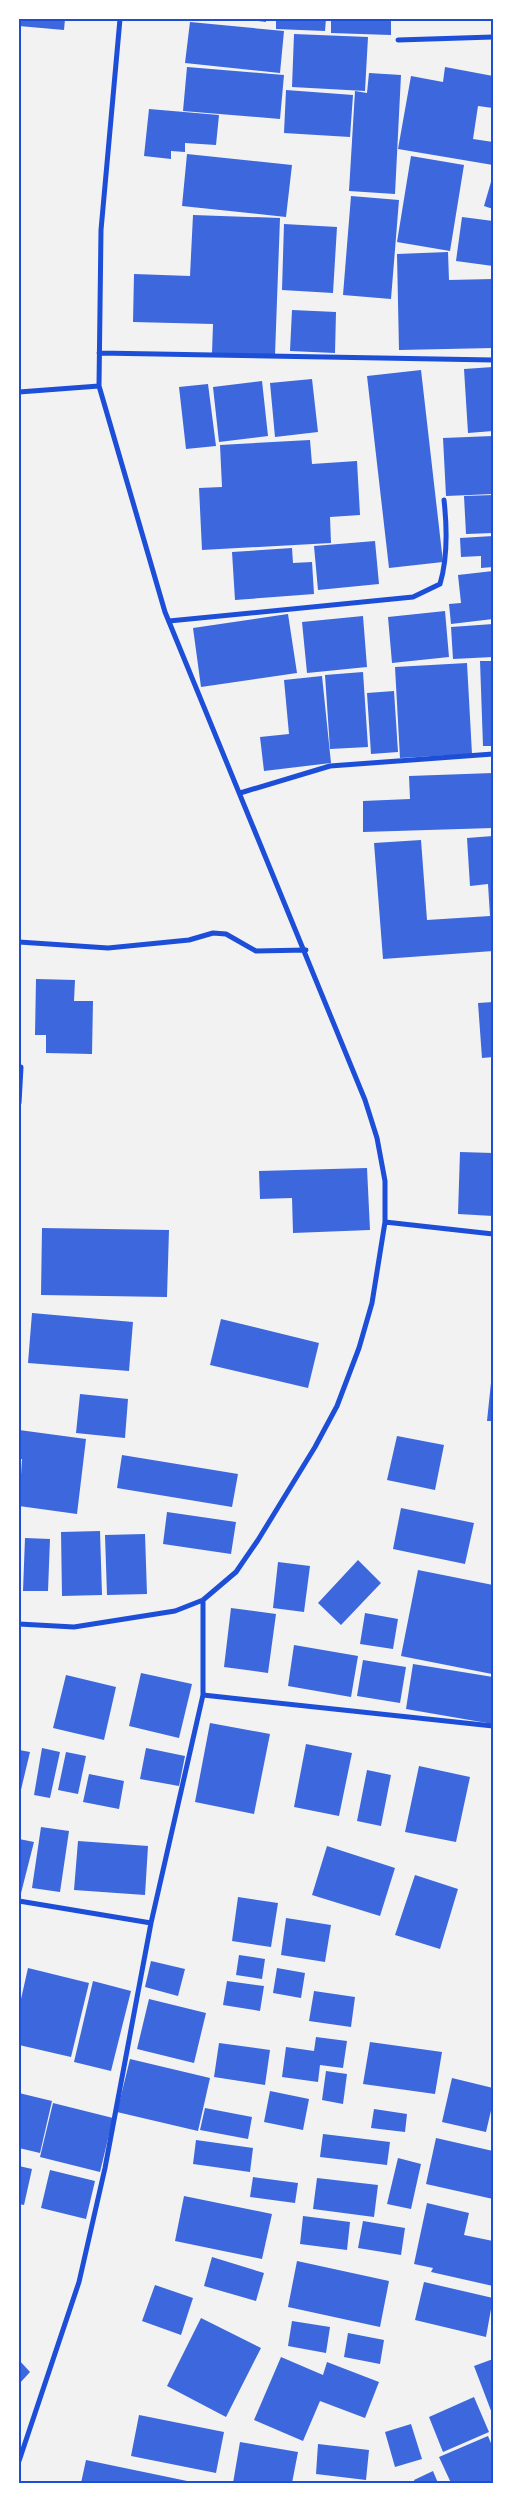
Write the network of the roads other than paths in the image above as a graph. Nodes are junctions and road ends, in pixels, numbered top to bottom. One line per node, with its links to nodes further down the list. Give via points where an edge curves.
1 (120, 19): 4 (street, via 101,230)
2 (493, 38): 3 (street)
3 (398, 40)
4 (100, 354): 5 (street); 6 (street)
5 (493, 360)
6 (99, 386): 7 (street); 9 (street)
7 (19, 392)
8 (444, 500): 9 (street, via 444,568 440,584 427,592 413,597)
9 (169, 621): 11 (street)
10 (493, 754): 11 (street, via 330,766)
11 (240, 792): 13 (street)
12 (19, 942): 13 (street, via 108,948 189,940 213,933 226,934 256,951)
13 (306, 950): 16 (street, via 377,1138 385,1181)
14 (21, 1067): 15 (street)
15 (19, 1103)
16 (385, 1222): 17 (street); 18 (street, via 372,1303 337,1406 315,1447 236,1572)
17 (493, 1234)
18 (202, 1600): 19 (street, via 175,1611 74,1627); 20 (street)
19 (19, 1624)
20 (202, 1695): 21 (street); 23 (street)
21 (493, 1726)
22 (19, 1901): 23 (street)
23 (151, 1923): 24 (street, via 124,2074 79,2282)
24 (19, 2461)

